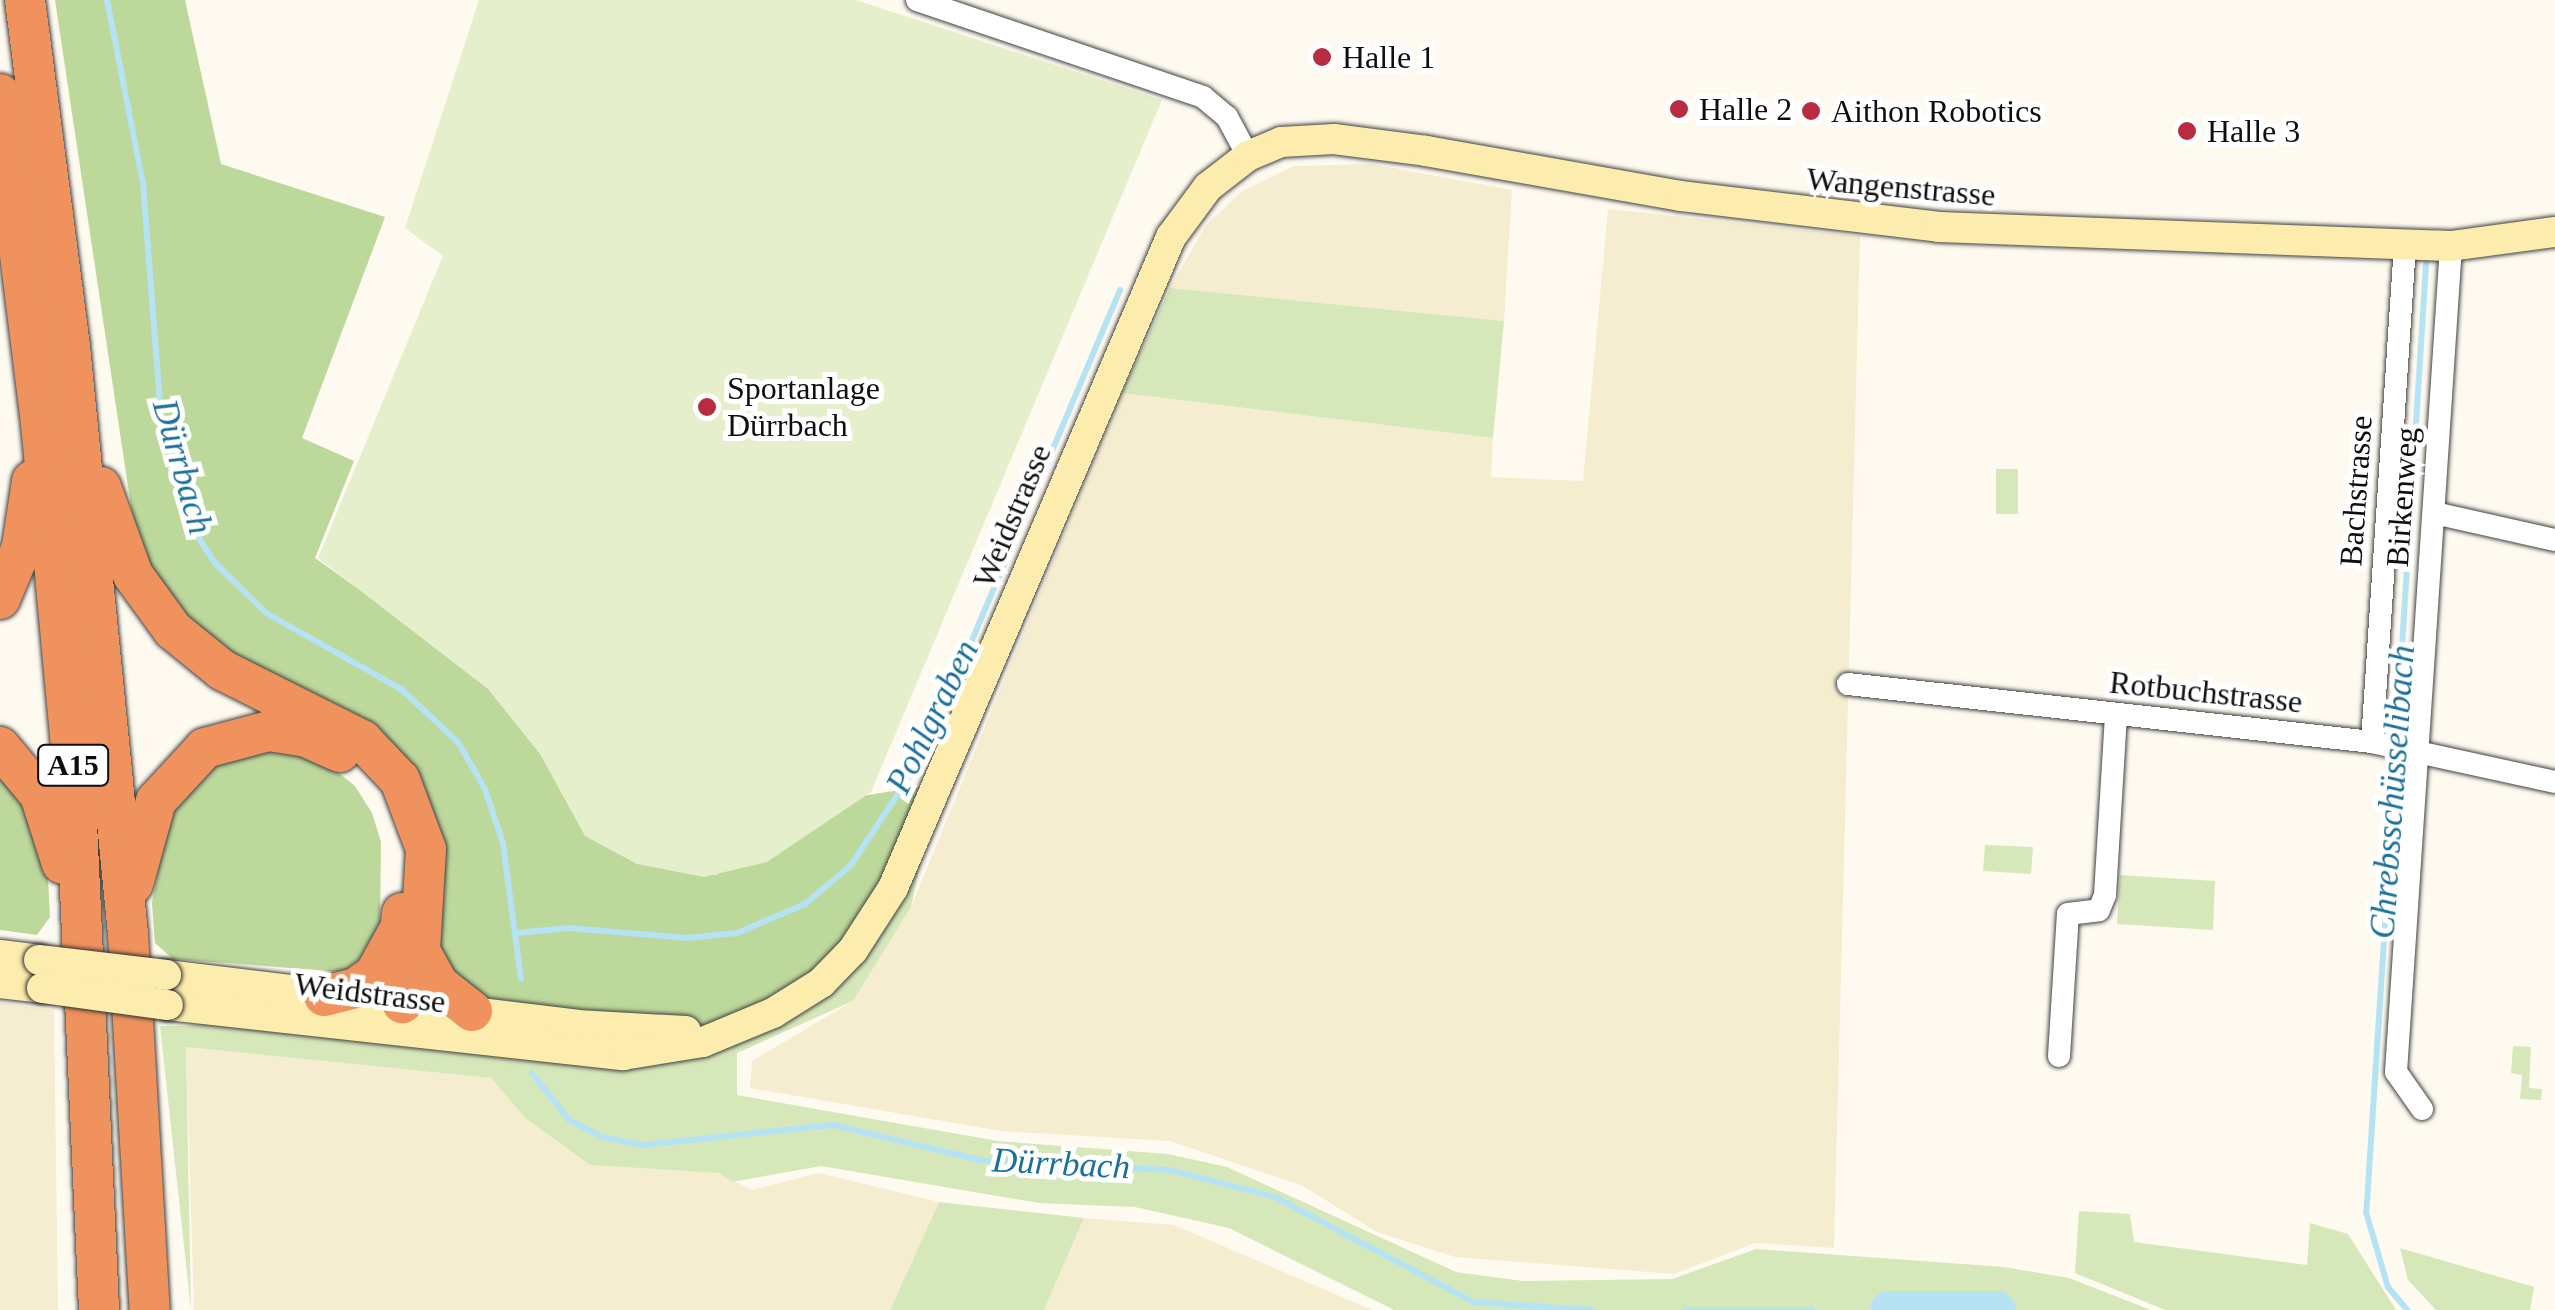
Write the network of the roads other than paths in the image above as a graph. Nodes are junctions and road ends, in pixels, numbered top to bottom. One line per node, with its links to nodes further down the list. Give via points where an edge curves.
1 (25, 0): 8 (highway, A15)
2 (917, 0): 4 (street, via 1203,97 1227,118)
3 (0, 94): 9 (highway, A15)
4 (1248, 156): 6 (main road, Wangenstrasse, via 1281,142 1334,139 1680,196 1902,224); 27 (main road, Weidstrasse, via 1191,206 1145,290 892,888 853,950 820,983 773,1013 729,1028 643,1032)
5 (2555, 232): 7 (main road, Wangenstrasse)
6 (2405, 245): 7 (main road, Wangenstrasse); 15 (street, Bachstrasse)
7 (2451, 246): 10 (street, Birkenweg)
8 (70, 348): 19 (highway, A15); 20 (highway, via 107,509 133,575 158,613 222,670 362,740 408,793 427,866)
9 (41, 422): 12 (highway, via 22,547); 26 (highway, A15, via 76,801)
10 (2434, 513): 11 (street); 17 (street, Birkenweg)
11 (2555, 540)
12 (0, 599)
13 (1848, 684): 14 (street, Rotbuchstrasse)
14 (2116, 716): 15 (street, Rotbuchstrasse); 28 (street, via 2105,895 2099,910 2068,914)
15 (2377, 743): 17 (street, Rotbuchstrasse)
16 (0, 747): 26 (highway, via 48,810)
17 (2412, 751): 18 (street, Rotbuchstrasse); 29 (street, Birkenweg, via 2396,1072)
18 (2555, 782)
19 (128, 934): 20 (highway, via 140,846 162,790 205,748 270,731 332,747 366,773 384,798 403,848); 31 (highway, A15)
20 (410, 938): 24 (highway); 25 (highway, via 375,974); 27 (highway)
21 (0, 955): 22 (main road, Weidstrasse)
22 (40, 974): 23 (main road, Weidstrasse); 25 (main road, Weidstrasse, bridge)
23 (0, 983)
24 (402, 1003): 25 (main road, Weidstrasse); 27 (main road, Weidstrasse)
25 (322, 1009): 27 (main road, Weidstrasse)
26 (85, 1011): 30 (highway, A15)
27 (459, 1024)
28 (2060, 1056)
29 (2422, 1109)
30 (99, 1310)
31 (150, 1310)

